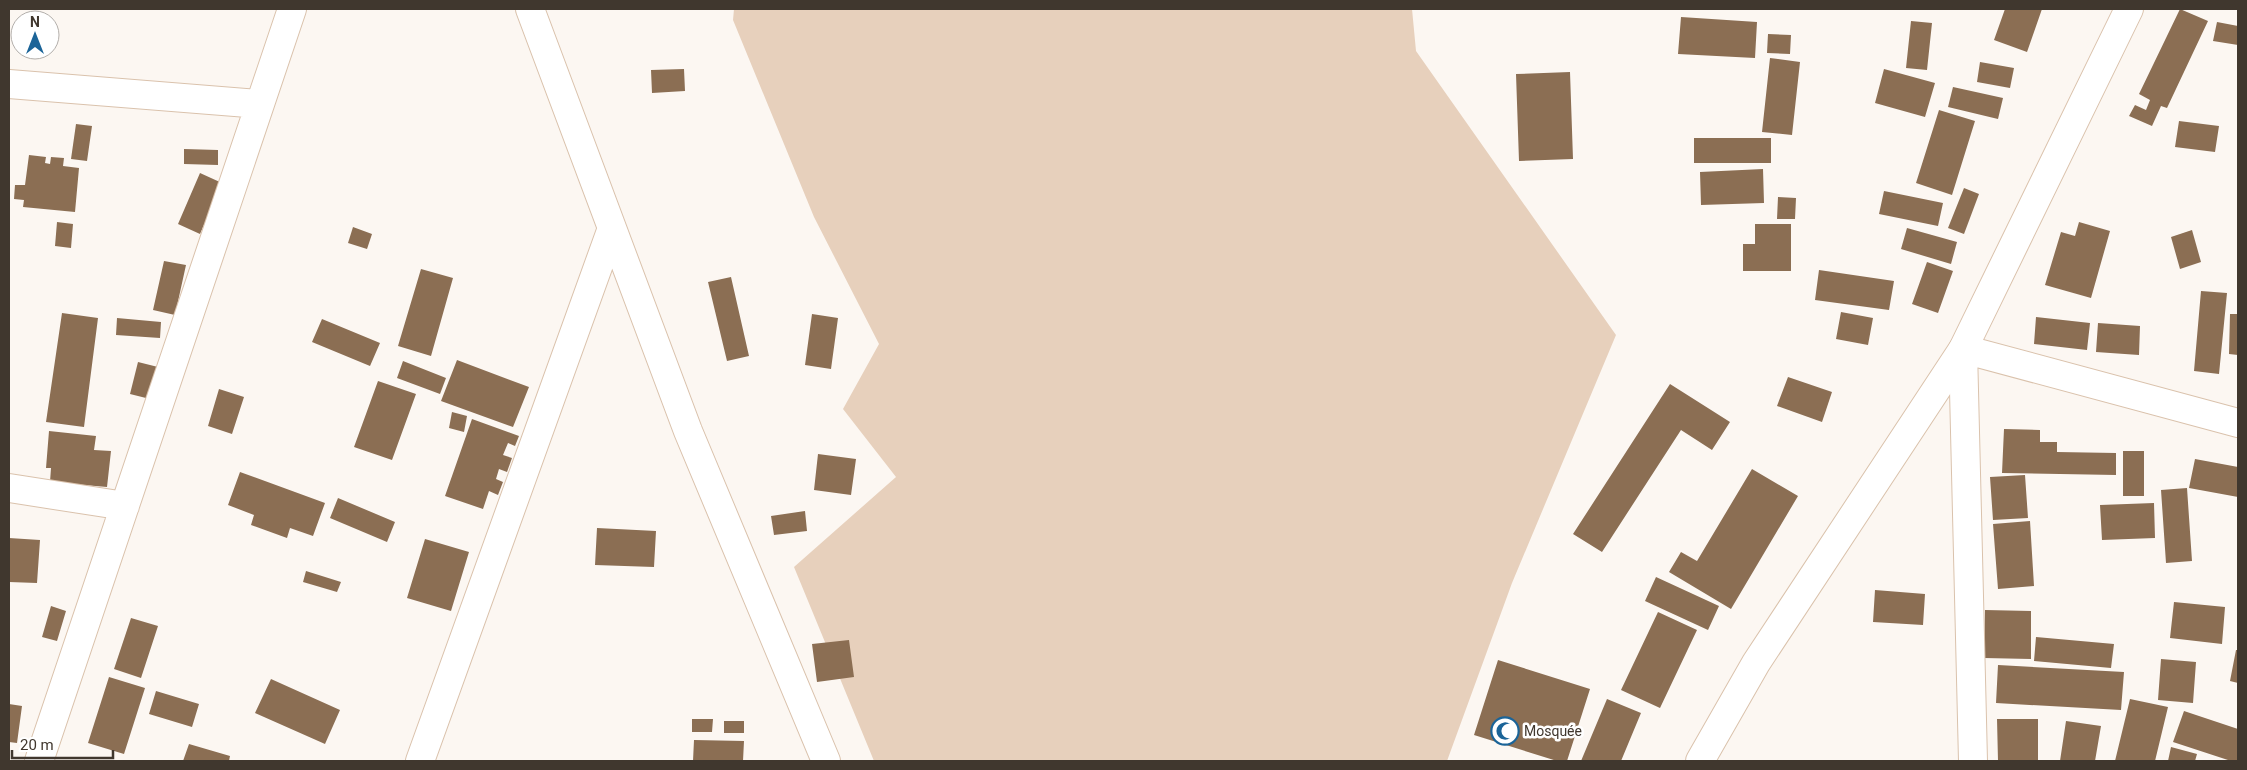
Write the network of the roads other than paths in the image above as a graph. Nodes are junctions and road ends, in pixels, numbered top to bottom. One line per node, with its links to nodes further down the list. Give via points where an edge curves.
1 (292, 9): 5 (street)
2 (530, 9): 6 (street)
3 (2129, 9): 7 (street)
4 (9, 84): 5 (street)
5 (260, 104): 10 (street)
6 (612, 228): 12 (street); 13 (street, via 688,431)
7 (1963, 349): 8 (street); 14 (street, via 1756,663); 15 (street)
8 (2238, 423)
9 (9, 488): 10 (street)
10 (125, 506): 11 (street)
11 (39, 761)
12 (420, 761)
13 (826, 761)
14 (1700, 761)
15 (1972, 761)

